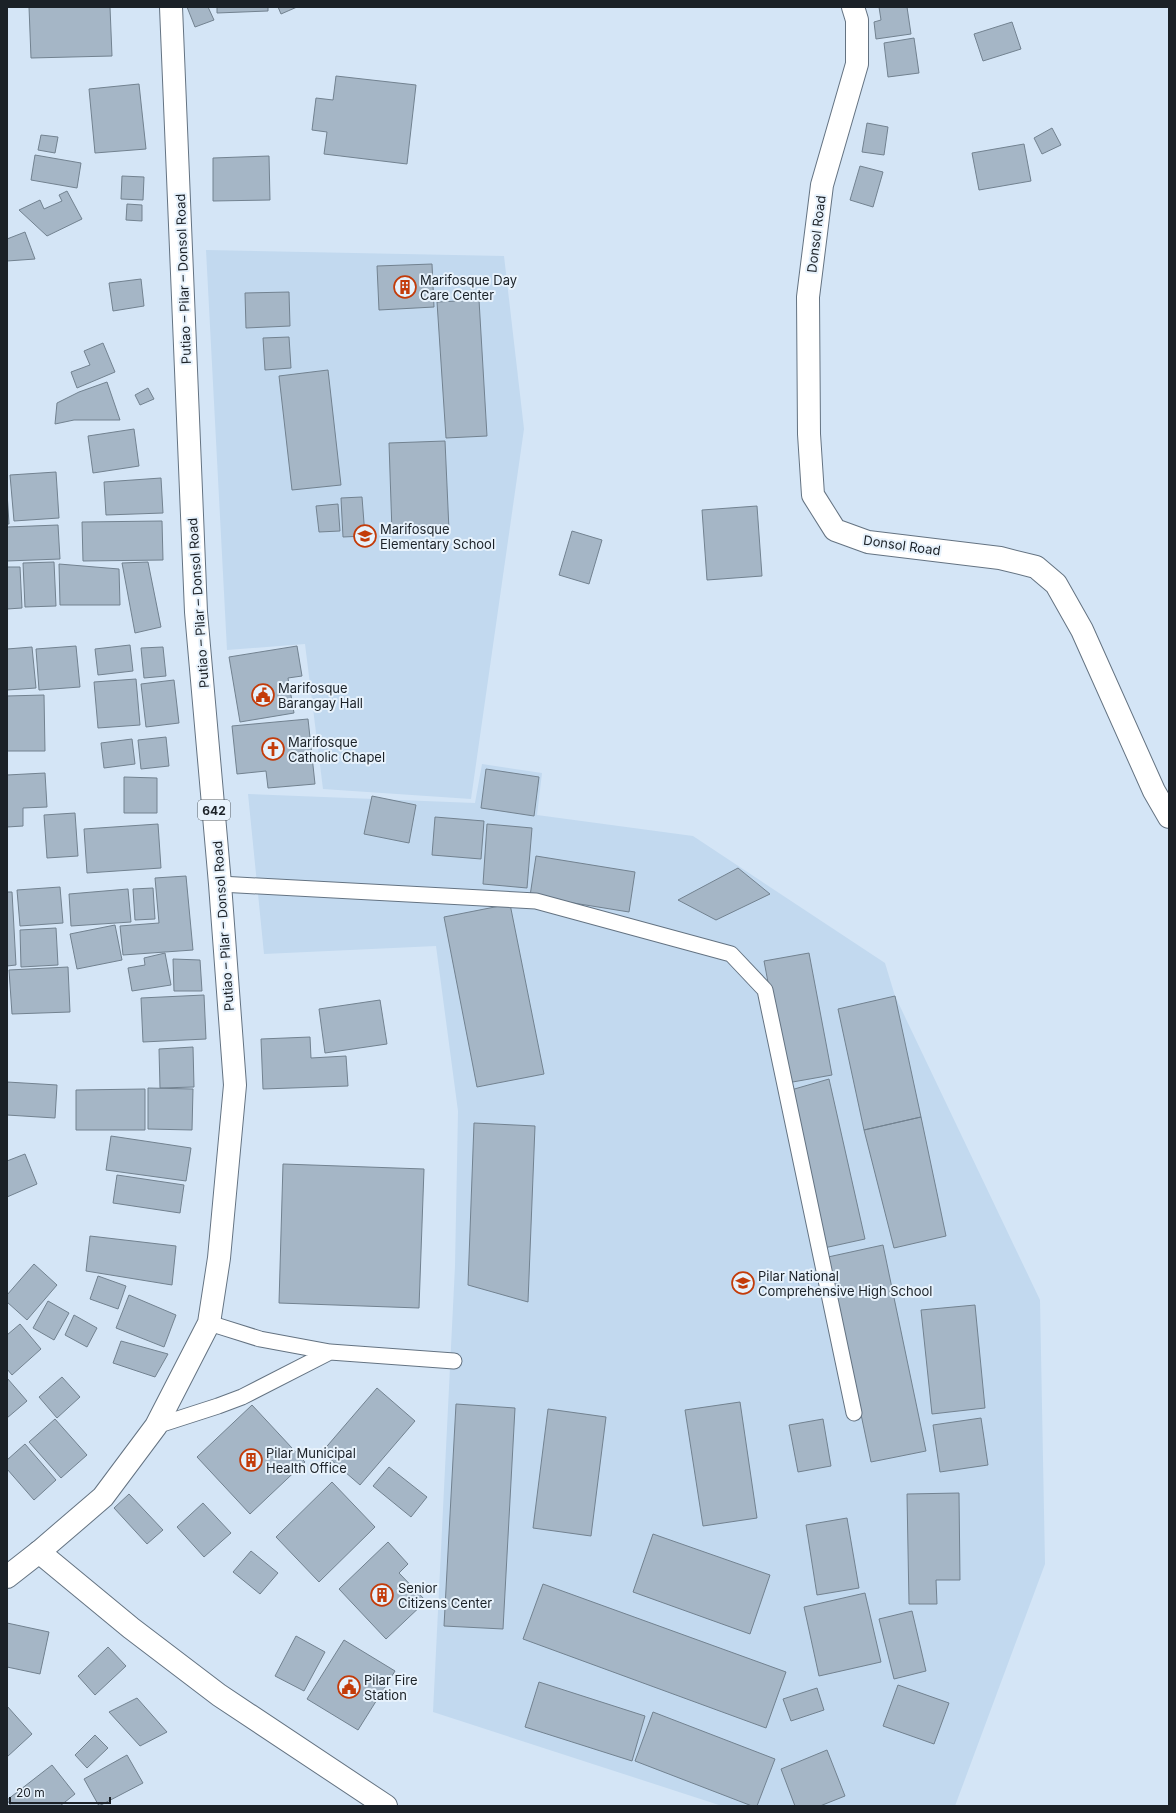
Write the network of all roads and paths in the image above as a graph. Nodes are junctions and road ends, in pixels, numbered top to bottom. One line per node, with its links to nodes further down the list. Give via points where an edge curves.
1 (171, 7): 4 (main road, Putiao – Pilar – Donsol Road / 642, via 196,612)
2 (853, 7): 3 (main road, Donsol Road, via 857,20 857,64 822,185 808,298 812,495 835,530 868,542 1000,558 1036,567 1056,584 1082,630 1154,791)
3 (1169, 817)
4 (220, 884): 5 (main road, Putiao – Pilar – Donsol Road / 642, via 235,1085 219,1258); 8 (lane, via 536,901 731,954 765,990)
5 (209, 1323): 6 (lane, via 260,1339); 9 (main road, Putiao – Pilar – Donsol Road / 642)
6 (330, 1352): 7 (lane); 9 (lane, via 242,1397)
7 (454, 1361)
8 (854, 1413)
9 (156, 1426): 10 (main road, Putiao – Pilar – Donsol Road / 642, via 103,1497)
10 (39, 1552): 11 (main road, Putiao – Pilar – Donsol Road / 642); 12 (main road, via 131,1628 219,1695)
11 (7, 1577)
12 (386, 1806)

